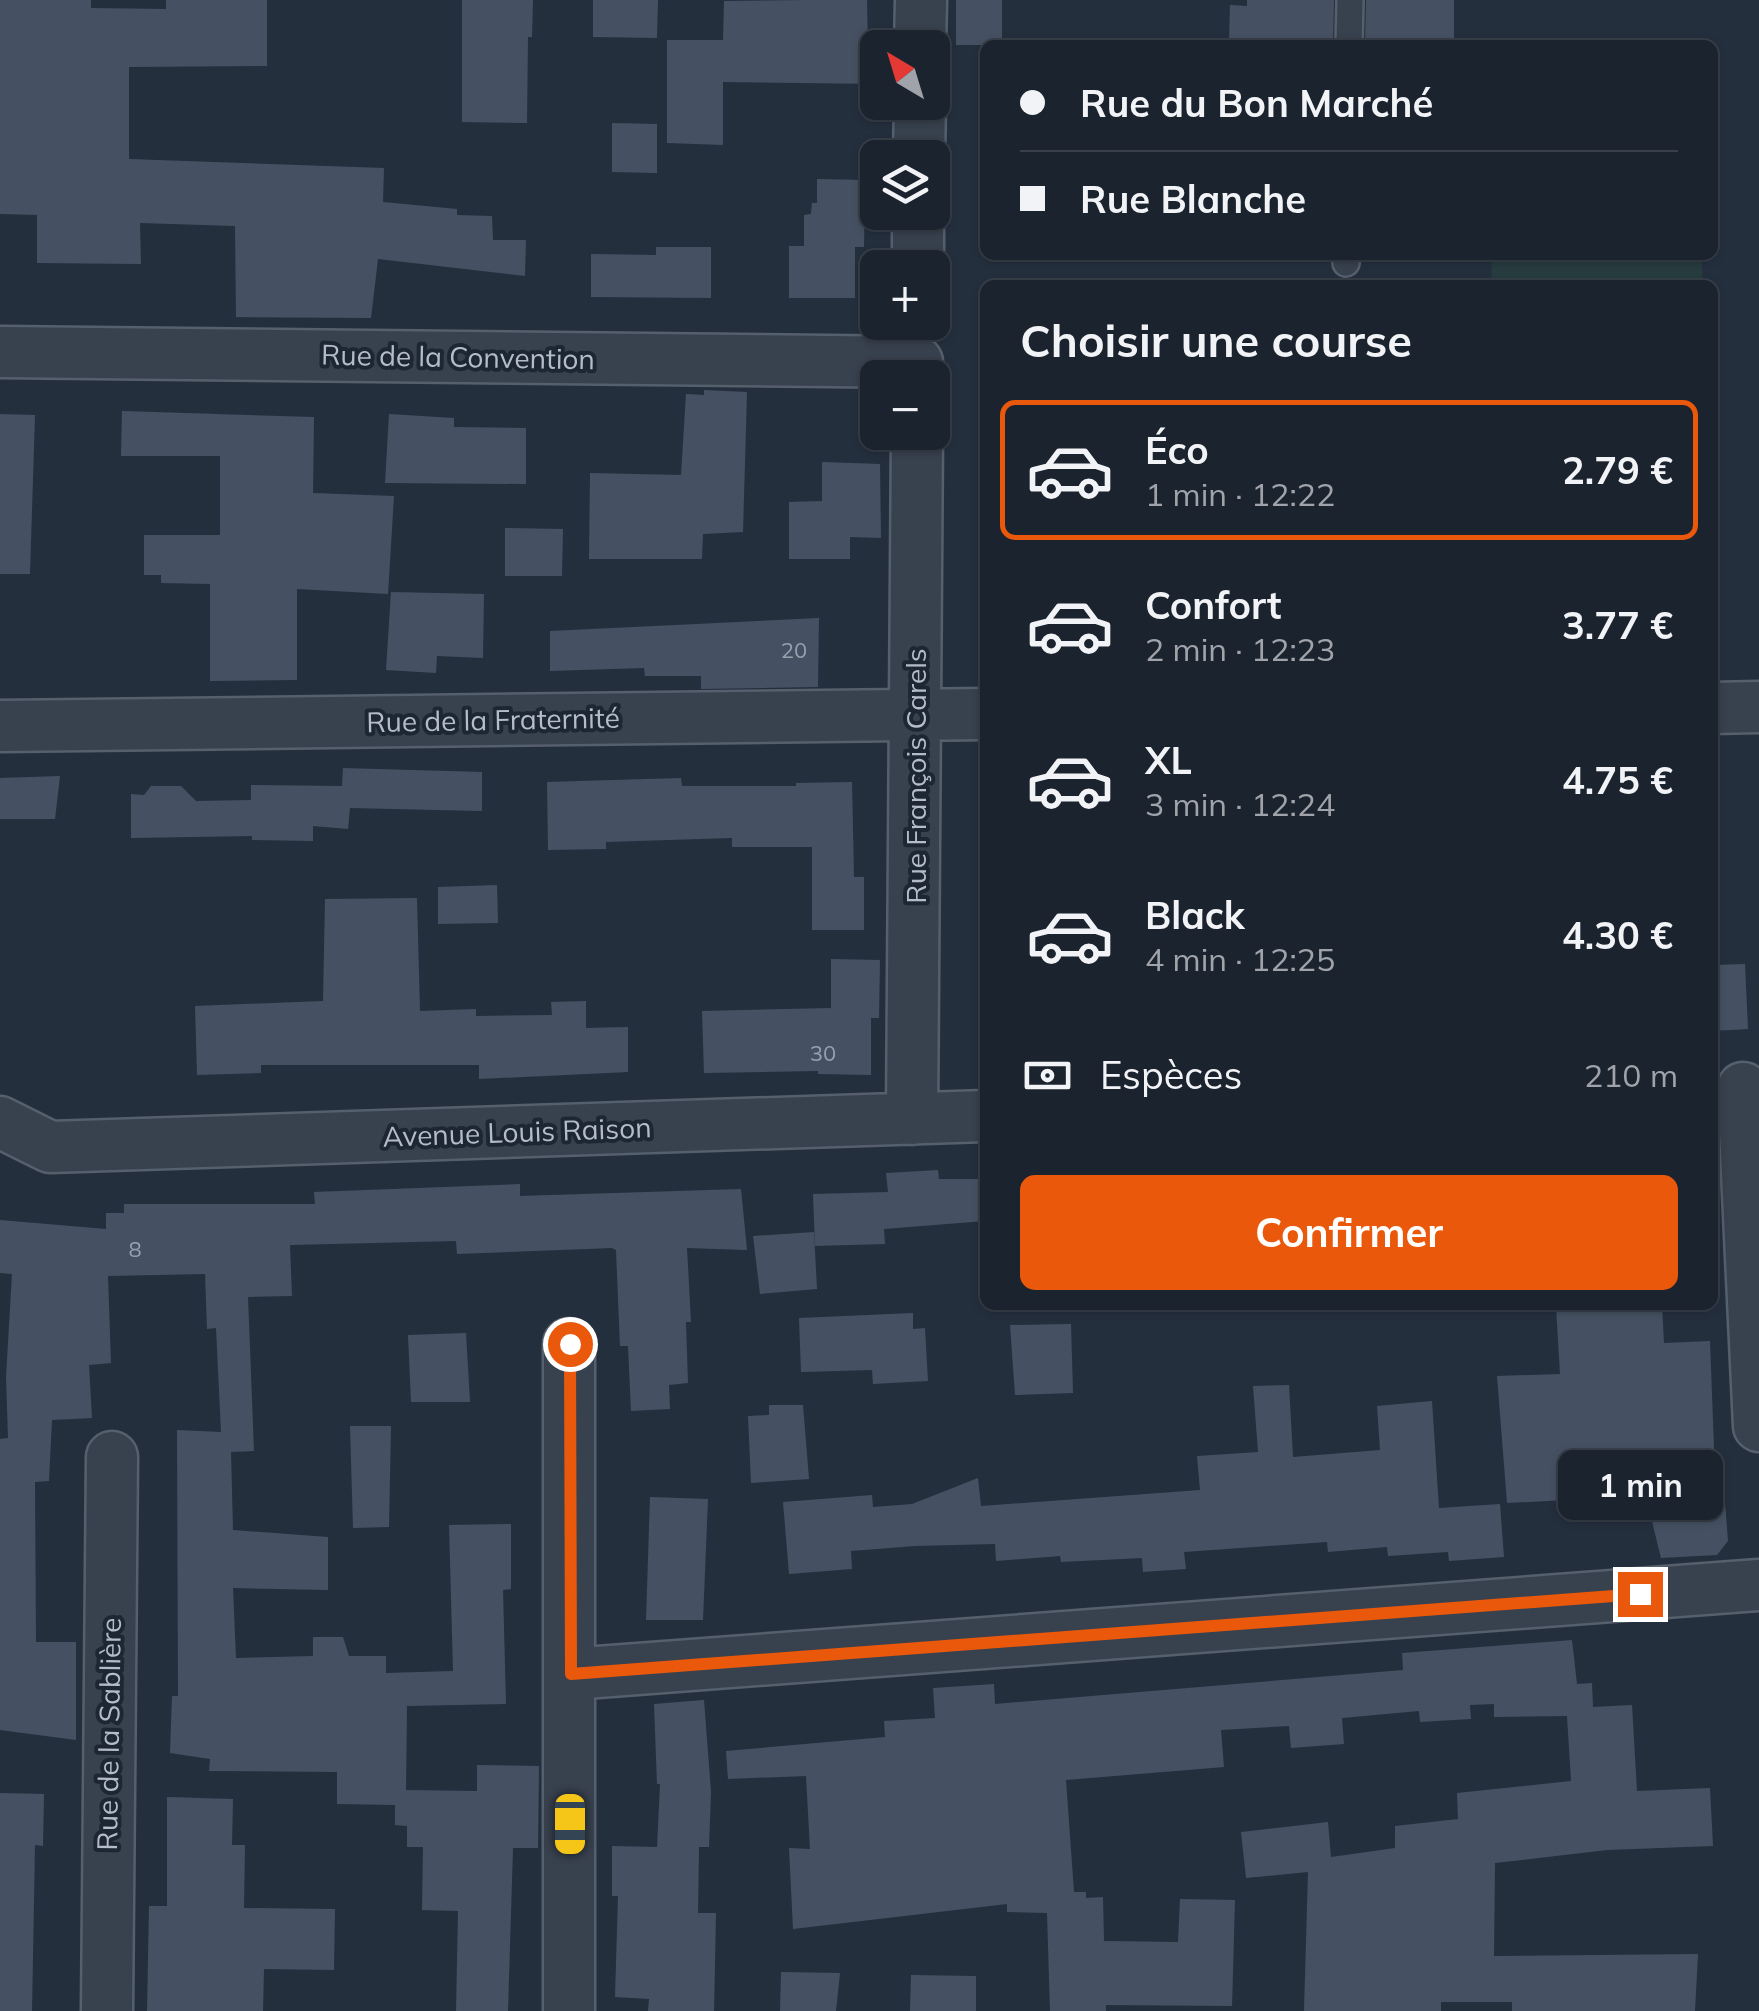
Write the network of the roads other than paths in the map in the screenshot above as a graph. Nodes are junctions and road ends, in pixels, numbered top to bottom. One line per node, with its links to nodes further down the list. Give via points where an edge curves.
1 (921, 0): 3 (street)
2 (1350, 0): 4 (lane)
3 (920, 30)
4 (1349, 40)
5 (0, 352): 6 (street, Rue de la Convention)
6 (917, 354)
7 (917, 450): 10 (street, Rue François Carels)
8 (1759, 707): 9 (street)
9 (1718, 708)
10 (917, 714): 11 (street, Rue de la Fraternité); 12 (street, Rue de la Fraternité); 15 (street, Rue François Carels)
11 (980, 714)
12 (0, 726)
13 (1738, 1088): 18 (street)
14 (980, 1116): 15 (street, Avenue Louis Raison)
15 (912, 1119): 16 (street, Avenue Louis Raison, via 50,1147)
16 (0, 1122)
17 (570, 1344): 21 (street)
18 (1759, 1426)
19 (112, 1457): 22 (street, Rue de la Sablière)
20 (1759, 1585): 21 (street)
21 (571, 1674): 23 (street)
22 (107, 2011)
23 (568, 2011)

